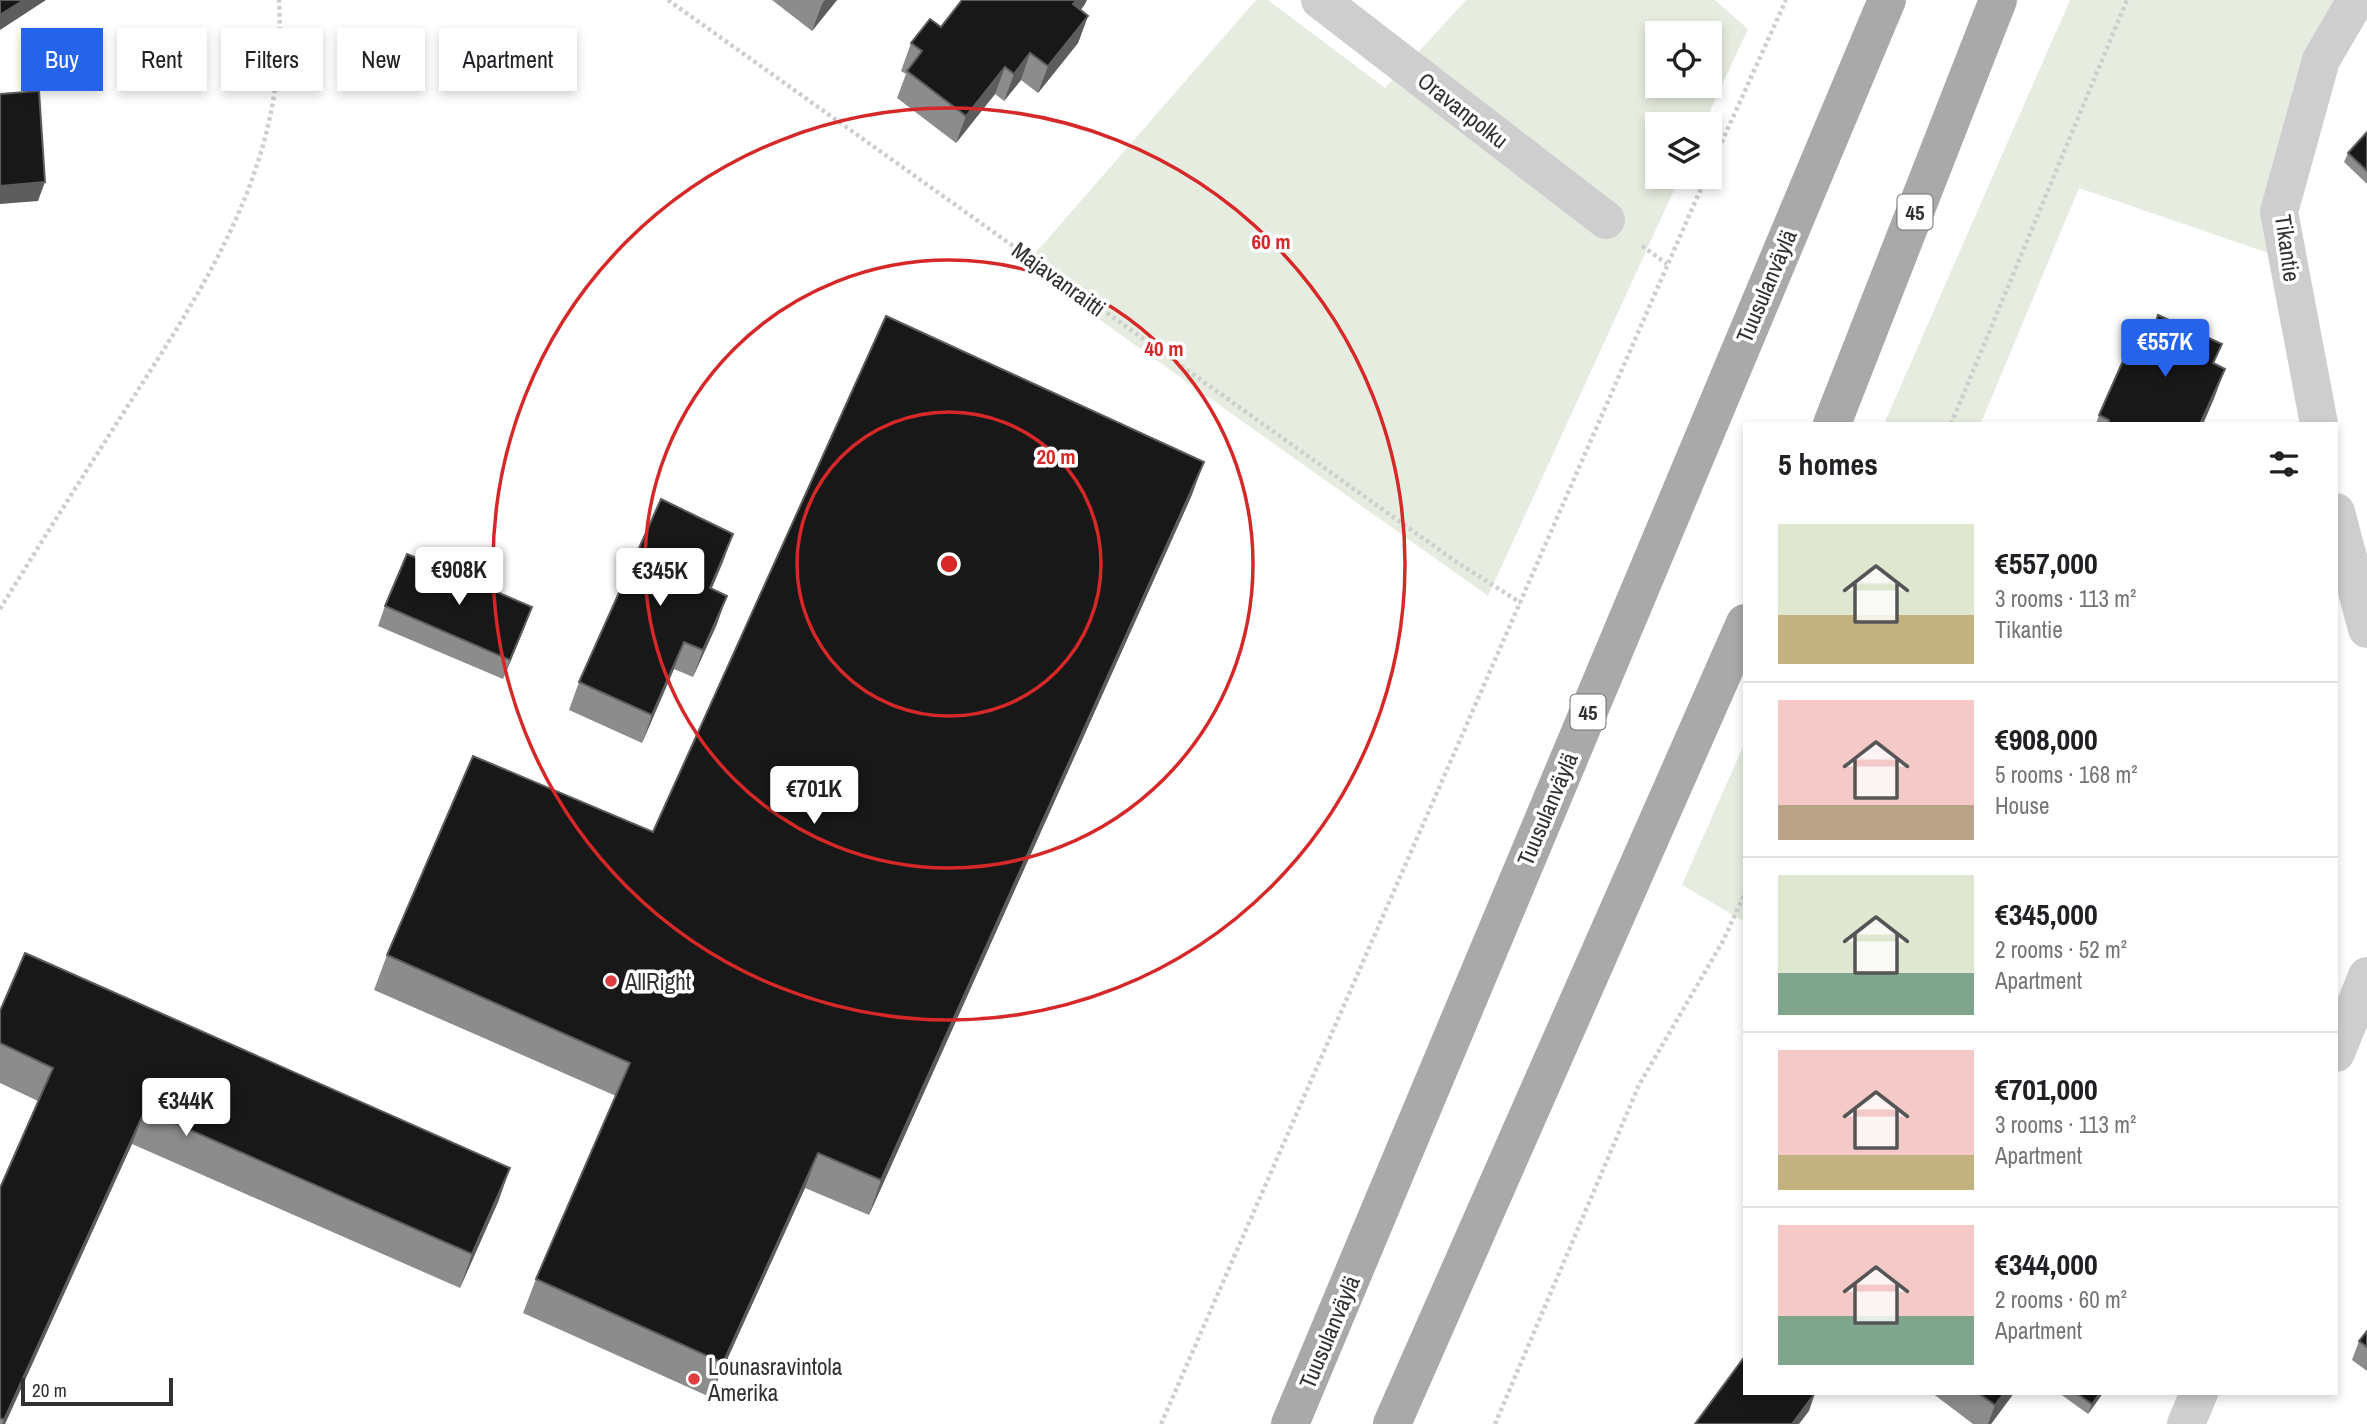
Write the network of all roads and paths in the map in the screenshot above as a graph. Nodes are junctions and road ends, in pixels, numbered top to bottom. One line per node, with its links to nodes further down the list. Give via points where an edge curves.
1 (279, 0): 17 (path, via 274,101 259,165 231,236 185,317)
2 (668, 0): 16 (path, Majavanraitti, via 1455,561)
3 (1320, 0): 11 (street, Oravanpolku)
4 (1786, 0): 9 (path)
5 (1887, 0): 25 (main road, Tuusulanväylä / 45)
6 (1998, 0): 12 (main road, 45)
7 (2127, 0): 13 (path)
8 (2356, 0): 14 (street, Tikantie, via 2321,60 2279,212)
9 (1722, 142)
10 (1701, 189): 16 (path)
11 (1605, 220)
12 (1833, 422)
13 (1952, 422)
14 (2319, 422)
15 (2338, 520): 19 (street)
16 (1521, 603): 24 (path)
17 (0, 608)
18 (1743, 628): 26 (main road)
19 (2367, 629)
20 (1743, 896): 27 (path, via 1723,941 1639,1085)
21 (2367, 976): 22 (street)
22 (2338, 1048)
23 (2198, 1395): 28 (street)
24 (1161, 1424)
25 (1290, 1424)
26 (1392, 1424)
27 (1495, 1424)
28 (2186, 1424)

